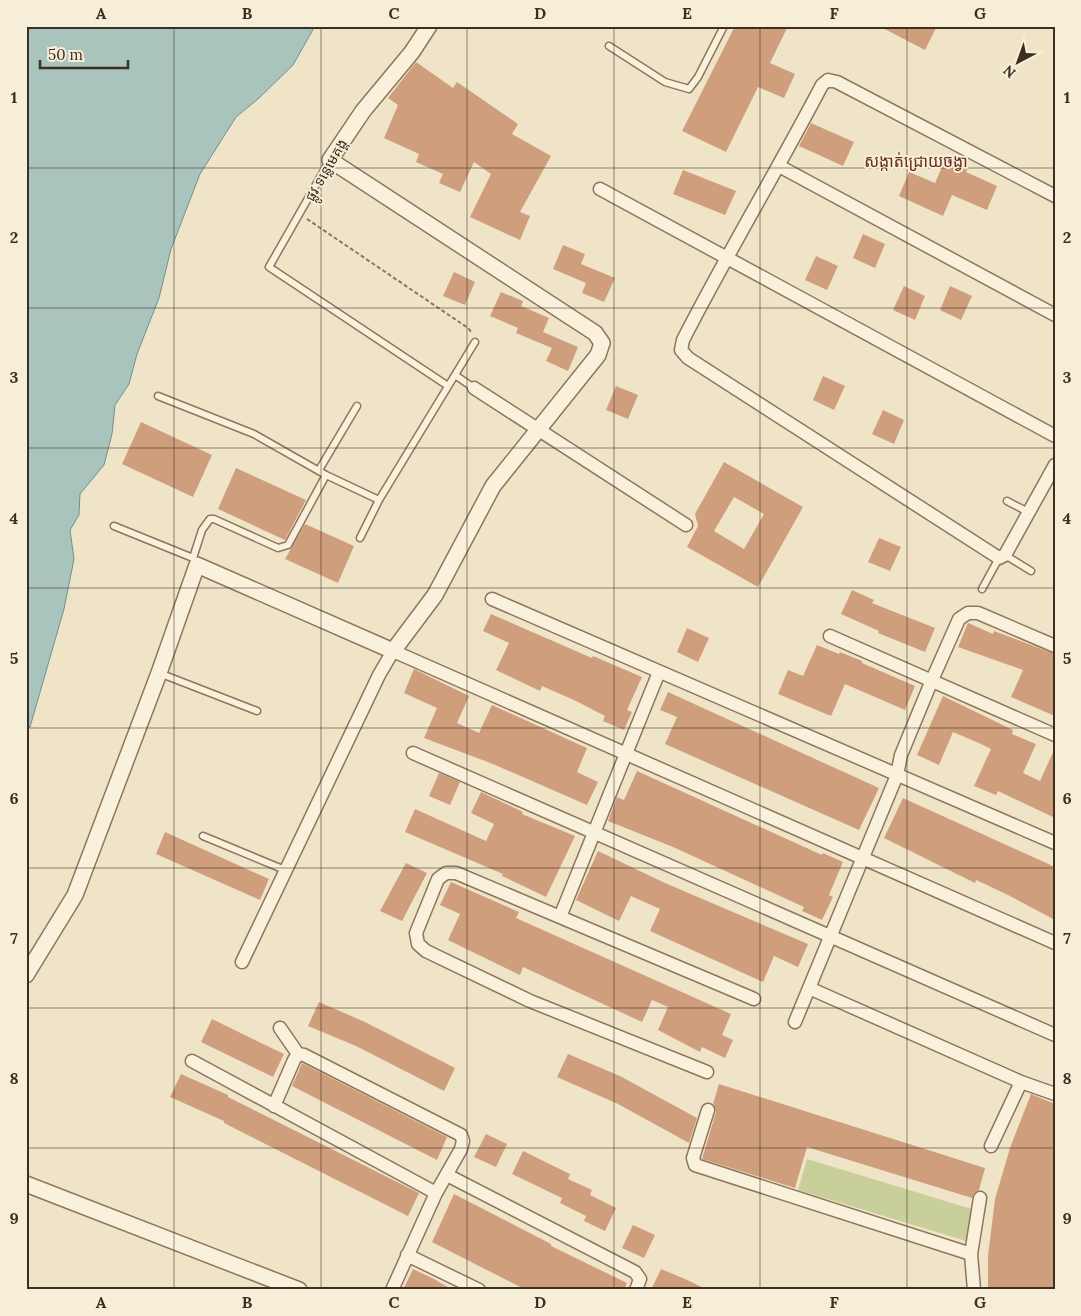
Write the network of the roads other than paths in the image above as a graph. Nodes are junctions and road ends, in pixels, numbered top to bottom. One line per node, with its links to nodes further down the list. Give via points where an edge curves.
1 (430, 26): 4 (street, ផ្លូវ ទន្លេមេគង្គ, via 363,111)
2 (724, 26): 3 (lane, via 689,89 665,82)
3 (609, 46)
4 (330, 160): 12 (lane, ផ្លូវ ទន្លេមេគង្គ, via 269,267); 16 (street, via 595,333 602,343 598,355)
5 (779, 166): 7 (street, via 822,85 828,80 846,86); 8 (street); 9 (street)
6 (600, 189): 8 (street)
7 (1055, 196)
8 (726, 256): 17 (street); 27 (street, via 683,340 681,350 688,358)
9 (1055, 315)
10 (475, 342): 11 (lane)
11 (455, 375): 12 (lane); 13 (lane)
12 (448, 386): 21 (lane)
13 (474, 388): 16 (street)
14 (158, 396): 19 (lane, via 254,434)
15 (357, 406): 19 (lane)
16 (537, 430): 24 (street); 34 (street, via 493,486 435,595)
17 (1055, 436)
18 (1055, 464): 23 (street)
19 (319, 470): 20 (lane)
20 (326, 475): 21 (lane); 28 (lane, via 288,545 278,548 210,519 202,530)
21 (379, 500): 26 (lane)
22 (1007, 501): 23 (lane)
23 (1028, 512): 27 (street)
24 (686, 525)
25 (114, 526): 28 (lane)
26 (360, 538)
27 (1002, 556): 29 (lane); 30 (lane)
28 (195, 562): 34 (street); 36 (street)
29 (1031, 571)
30 (982, 589)
31 (492, 599): 35 (street)
32 (830, 636): 37 (street)
33 (1055, 646): 37 (street, via 978,613 968,613 959,620)
34 (393, 651): 41 (street); 47 (street)
35 (660, 672): 41 (street); 42 (street)
36 (159, 673): 38 (lane); 52 (street, via 74,895)
37 (932, 680): 39 (street); 42 (street, via 901,755)
38 (257, 711)
39 (1055, 735)
40 (413, 754): 43 (street)
41 (626, 754): 43 (street); 46 (street)
42 (897, 775): 45 (street); 46 (street)
43 (594, 833): 48 (street); 49 (street)
44 (203, 836): 47 (lane)
45 (1055, 844)
46 (863, 858): 49 (street); 50 (street)
47 (285, 870): 51 (street)
48 (560, 916): 54 (street); 60 (street, via 456,873 446,873 438,879 416,933 418,944 426,951 522,997)
49 (830, 937): 53 (street); 57 (street)
50 (1055, 943)
51 (242, 962)
52 (26, 975)
53 (809, 988): 55 (street); 61 (street)
54 (754, 999)
55 (795, 1022)
56 (280, 1028): 58 (street)
57 (1055, 1035)
58 (298, 1054): 63 (street); 66 (street, via 461,1135 461,1149)
59 (192, 1061): 63 (street)
60 (707, 1072)
61 (1021, 1082): 62 (street); 65 (street)
62 (1055, 1094)
63 (274, 1106): 68 (street)
64 (708, 1110): 70 (street, via 693,1158 695,1165)
65 (991, 1146)
66 (447, 1175): 68 (street); 75 (street, via 635,1272 640,1279)
67 (26, 1184): 72 (street)
68 (436, 1193): 71 (street)
69 (980, 1198): 70 (street)
70 (971, 1254): 76 (street)
71 (407, 1255): 73 (street); 74 (street)
72 (298, 1290)
73 (392, 1290)
74 (479, 1290)
75 (636, 1290)
76 (974, 1290)

